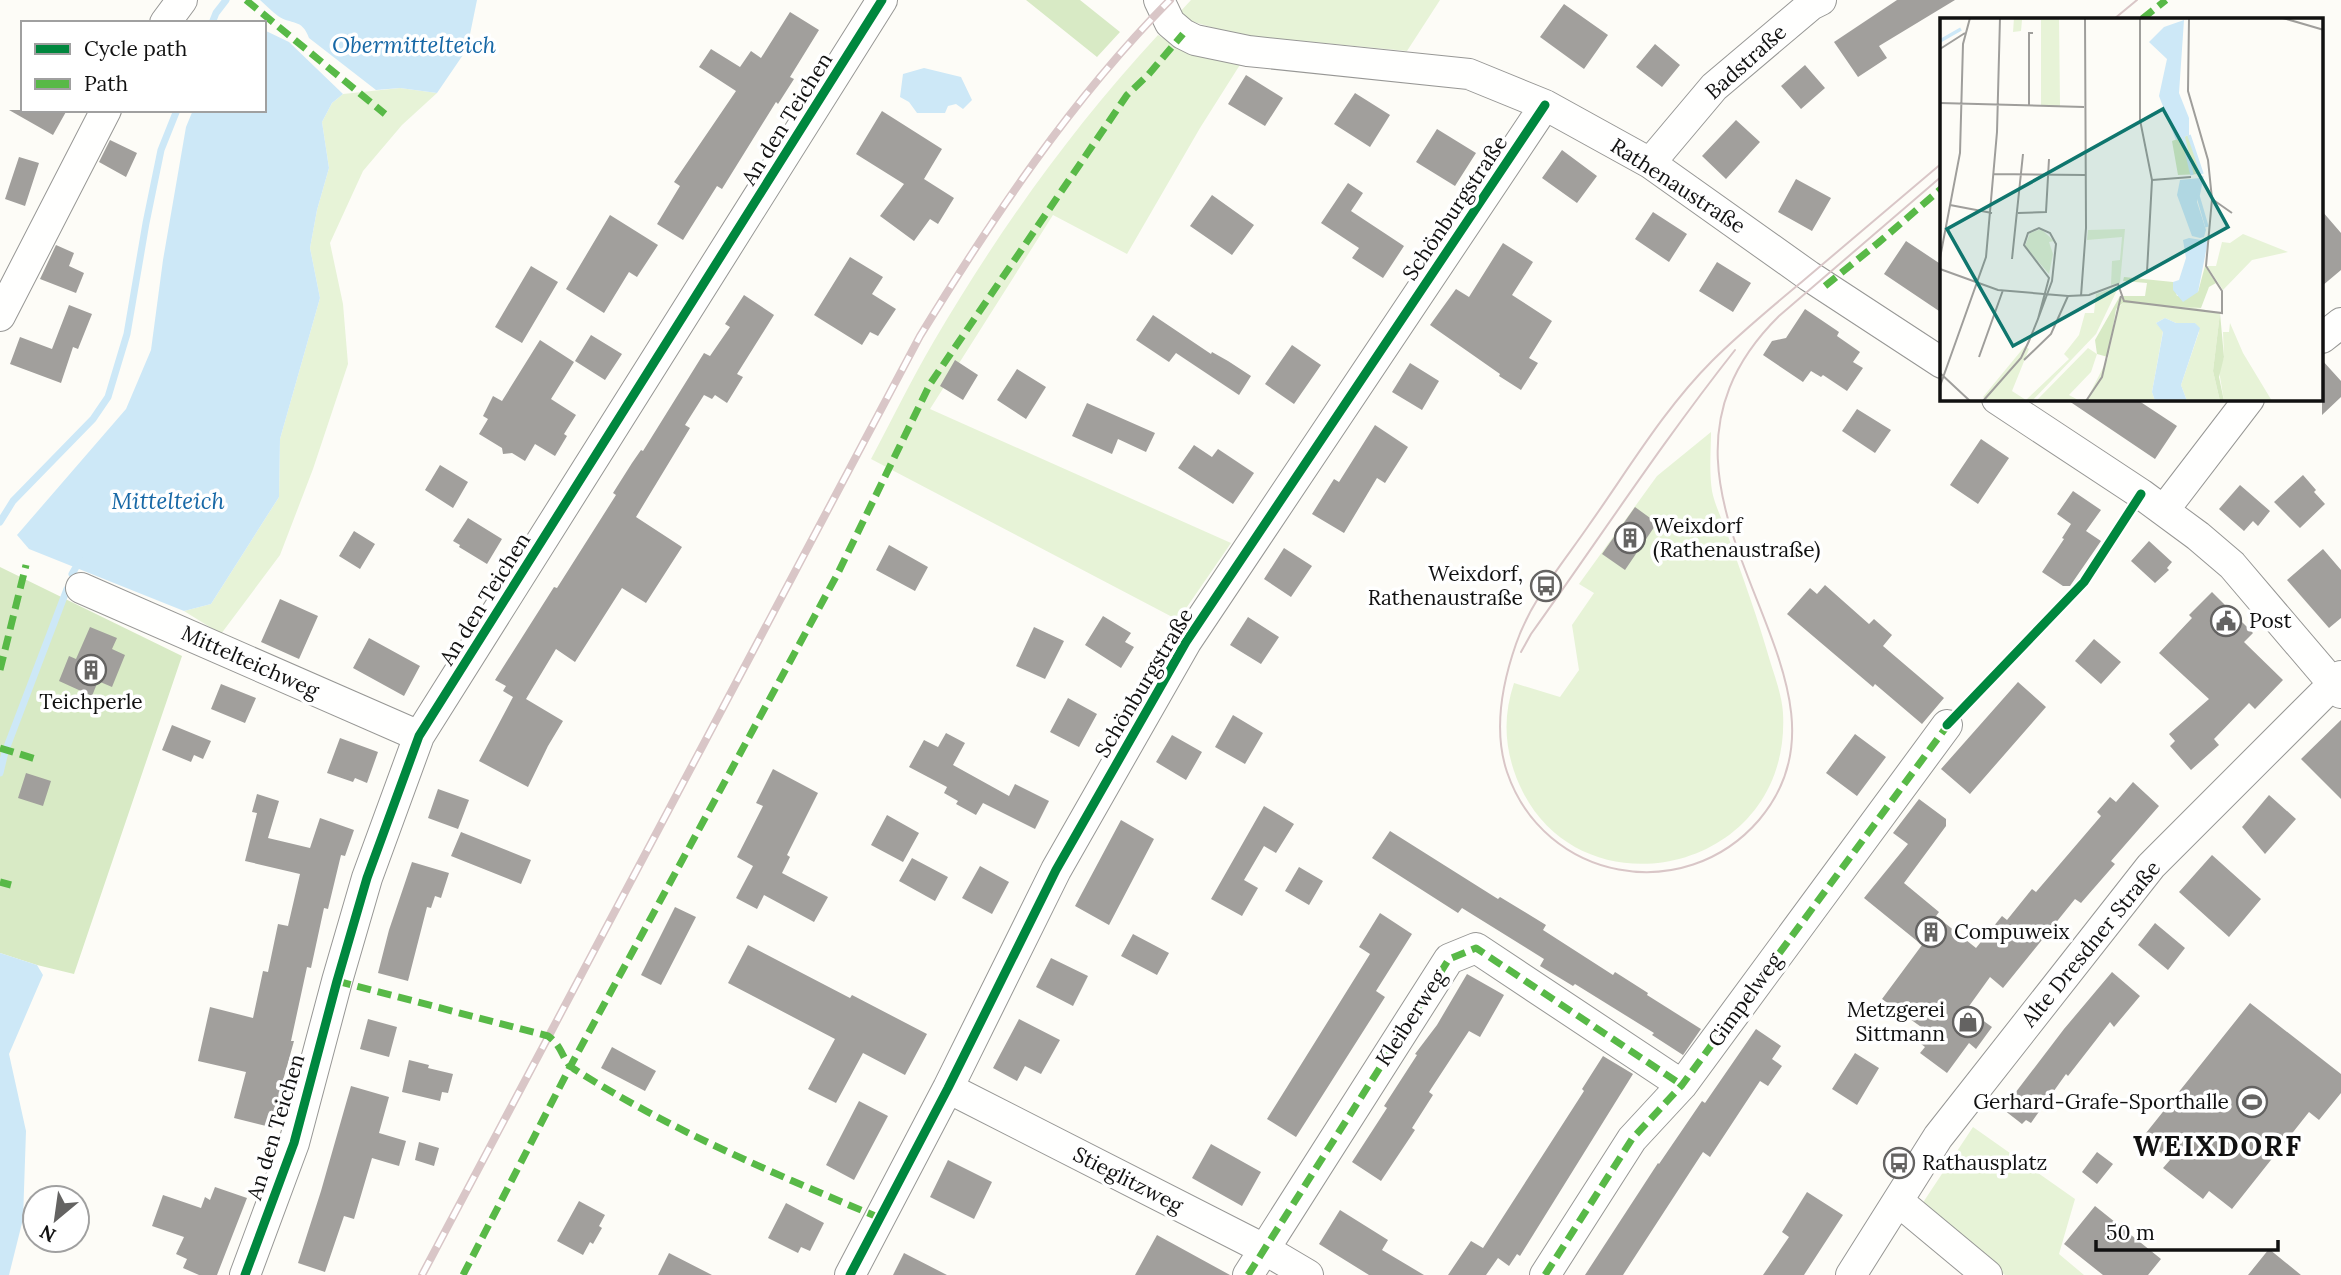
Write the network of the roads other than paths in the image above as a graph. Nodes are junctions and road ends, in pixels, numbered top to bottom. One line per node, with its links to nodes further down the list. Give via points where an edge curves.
1 (182, 0): 5 (street)
2 (882, 0): 19 (street, An den Teichen)
3 (1159, 0): 6 (street, Rathenaustraße, via 1170,23 1195,40 1248,51 1469,74)
4 (1821, 0): 8 (street, Badstraße, via 1714,87)
5 (166, 21)
6 (1545, 105): 8 (street, Rathenaustraße); 21 (street, Schönburgstraße, via 1186,642 1056,870)
7 (105, 112): 9 (street)
8 (1650, 163): 12 (street, Rathenaustraße)
9 (2, 301)
10 (2341, 323): 11 (street)
11 (2324, 336)
12 (1940, 362)
13 (2000, 401): 15 (street)
14 (2247, 401): 15 (street)
15 (2164, 510): 17 (street, via 2232,565)
16 (80, 588): 19 (street, Mittelteichweg)
17 (2338, 684): 22 (street, Alte Dresdner Straße, via 2151,866 1938,1137)
18 (1947, 725): 20 (street, Gimpelweg)
19 (419, 736): 24 (street, An den Teichen, via 368,878 294,1143)
20 (1682, 1084): 23 (street, Kleiberweg, via 1476,948 1449,959); 28 (street, Gimpelweg, via 1632,1139)
21 (947, 1088): 23 (street, Stieglitzweg); 25 (street, Schönburgstraße)
22 (1898, 1201): 29 (street, Alte Dresdner Straße); 30 (street)
23 (1264, 1249): 26 (street, Kleiberweg); 27 (street, Stieglitzweg)
24 (245, 1275)
25 (850, 1275)
26 (1248, 1275)
27 (1308, 1275)
28 (1545, 1275)
29 (1851, 1275)
30 (1987, 1275)

